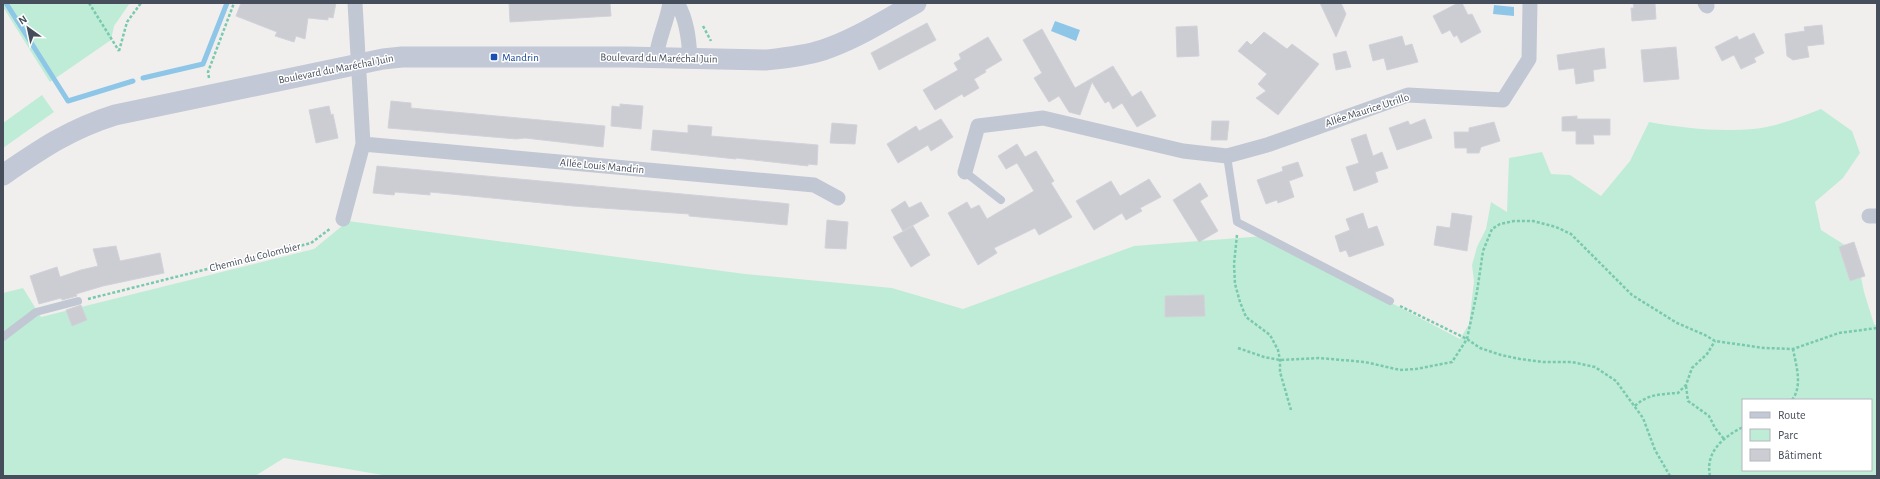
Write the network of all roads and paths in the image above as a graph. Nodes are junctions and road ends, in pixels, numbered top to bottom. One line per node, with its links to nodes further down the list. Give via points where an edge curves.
1 (89, 3): 2 (path, via 119,51 127,22)
2 (141, 3)
3 (234, 3): 12 (path, via 208,72)
4 (355, 3): 11 (street)
5 (670, 3): 9 (street)
6 (677, 3): 10 (street, via 689,40)
7 (916, 3): 10 (main road, Boulevard du Maréchal Juin, via 855,37 822,50 766,60)
8 (1530, 3): 14 (street, Allée Maurice Utrillo, via 1529,59 1503,100 1408,95 1267,145)
9 (656, 58): 10 (main road, Boulevard du Maréchal Juin); 11 (main road, Boulevard du Maréchal Juin, via 402,57)
10 (690, 58)
11 (359, 64): 12 (main road, Boulevard du Maréchal Juin); 13 (street)
12 (212, 94): 16 (main road, Boulevard du Maréchal Juin, via 115,114 89,123 64,135)
13 (363, 144): 17 (street, Allée Louis Mandrin, via 814,186); 19 (street)
14 (1227, 156): 15 (street, Allée Maurice Utrillo, via 1182,151 1044,118 978,126); 20 (lane)
15 (965, 172): 18 (lane, Allée Maurice Utrillo)
16 (3, 175)
17 (838, 198)
18 (1001, 200)
19 (342, 219): 22 (path, Chemin du Colombier, via 311,243)
20 (1237, 222): 21 (lane); 29 (path, via 1234,264 1235,284 1240,302 1246,317 1270,335)
21 (1390, 300): 25 (path)
22 (78, 301): 24 (lane, via 36,312)
23 (1877, 328): 28 (path, via 1839,332)
24 (3, 337)
25 (1468, 339): 26 (path, via 1483,251 1492,229 1514,220 1533,221 1572,234 1632,295 1677,323); 29 (path, via 1452,362 1416,369 1400,370 1365,362 1319,358); 32 (path, via 1480,348 1520,359 1572,362 1595,367 1616,381)
26 (1715, 341): 28 (path); 30 (path, via 1707,354 1692,368)
27 (1238, 348): 29 (path, via 1264,358)
28 (1793, 349): 31 (path, via 1798,385)
29 (1280, 360): 33 (path, via 1280,372)
30 (1686, 385): 32 (path, via 1678,392 1642,399); 35 (path, via 1688,401 1709,416)
31 (1793, 399)
32 (1635, 406): 36 (path)
33 (1291, 410)
34 (1742, 428): 35 (path)
35 (1724, 439): 37 (path, via 1713,452 1708,465)
36 (1670, 476)
37 (1710, 476)

